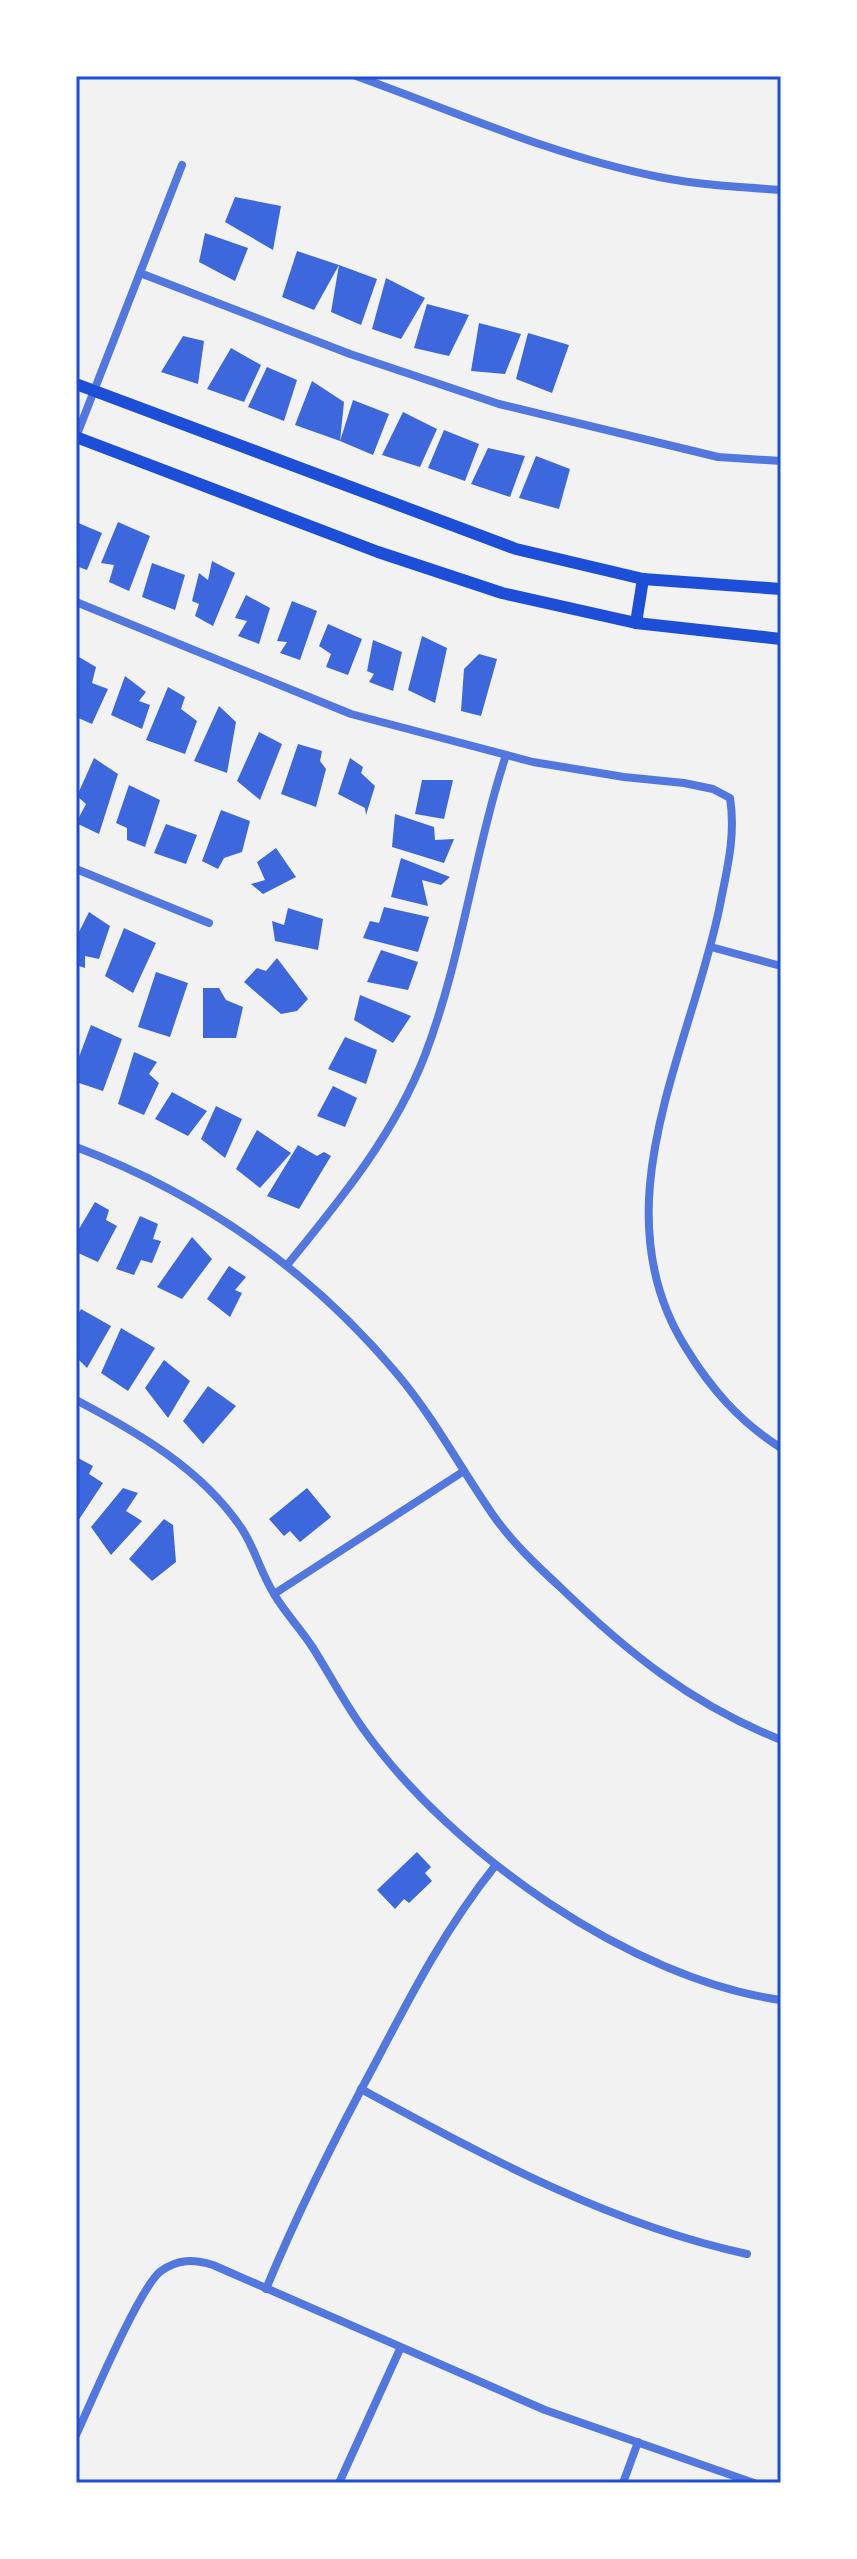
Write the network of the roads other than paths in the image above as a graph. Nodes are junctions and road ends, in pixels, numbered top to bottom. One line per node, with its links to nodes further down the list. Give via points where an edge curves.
1 (356, 76): 3 (street, via 602,163 674,180)
2 (182, 165): 4 (street)
3 (781, 190)
4 (140, 273): 6 (street); 8 (street, via 350,354 499,404 718,457)
5 (76, 384): 6 (main road)
6 (94, 391): 7 (street); 9 (main road, via 516,549)
7 (76, 437): 12 (main road, via 392,557 502,593)
8 (781, 461)
9 (643, 579): 10 (main road); 12 (main road)
10 (781, 589)
11 (76, 602): 14 (street, via 335,709)
12 (636, 623): 13 (main road)
13 (781, 639)
14 (506, 755): 17 (street, via 601,774 684,783 730,798 734,823); 20 (street, via 451,973 420,1067 373,1156)
15 (76, 869): 16 (street)
16 (209, 923)
17 (711, 947): 18 (street); 22 (street, via 650,1168 650,1255 670,1319 704,1377 736,1413)
18 (781, 966)
19 (76, 1147): 20 (street, via 197,1203)
20 (288, 1264): 23 (street, via 398,1375)
21 (76, 1400): 24 (street, via 150,1442 204,1485 242,1530)
22 (781, 1448)
23 (464, 1471): 24 (street); 25 (street, via 512,1540 613,1640 682,1689)
24 (274, 1594): 26 (street, via 364,1731 424,1801)
25 (781, 1740)
26 (495, 1866): 27 (street, via 637,1952 733,1990); 28 (street, via 437,1947)
27 (781, 2000)
28 (361, 2089): 29 (street, via 570,2196 658,2230); 30 (street, via 296,2216)
29 (747, 2254)
30 (266, 2289): 31 (street); 32 (street, via 195,2260 177,2262 158,2273)
31 (400, 2349): 33 (street, via 545,2410); 34 (street)
32 (76, 2435)
33 (638, 2442): 35 (street); 36 (street)
34 (339, 2483)
35 (623, 2483)
36 (754, 2483)

